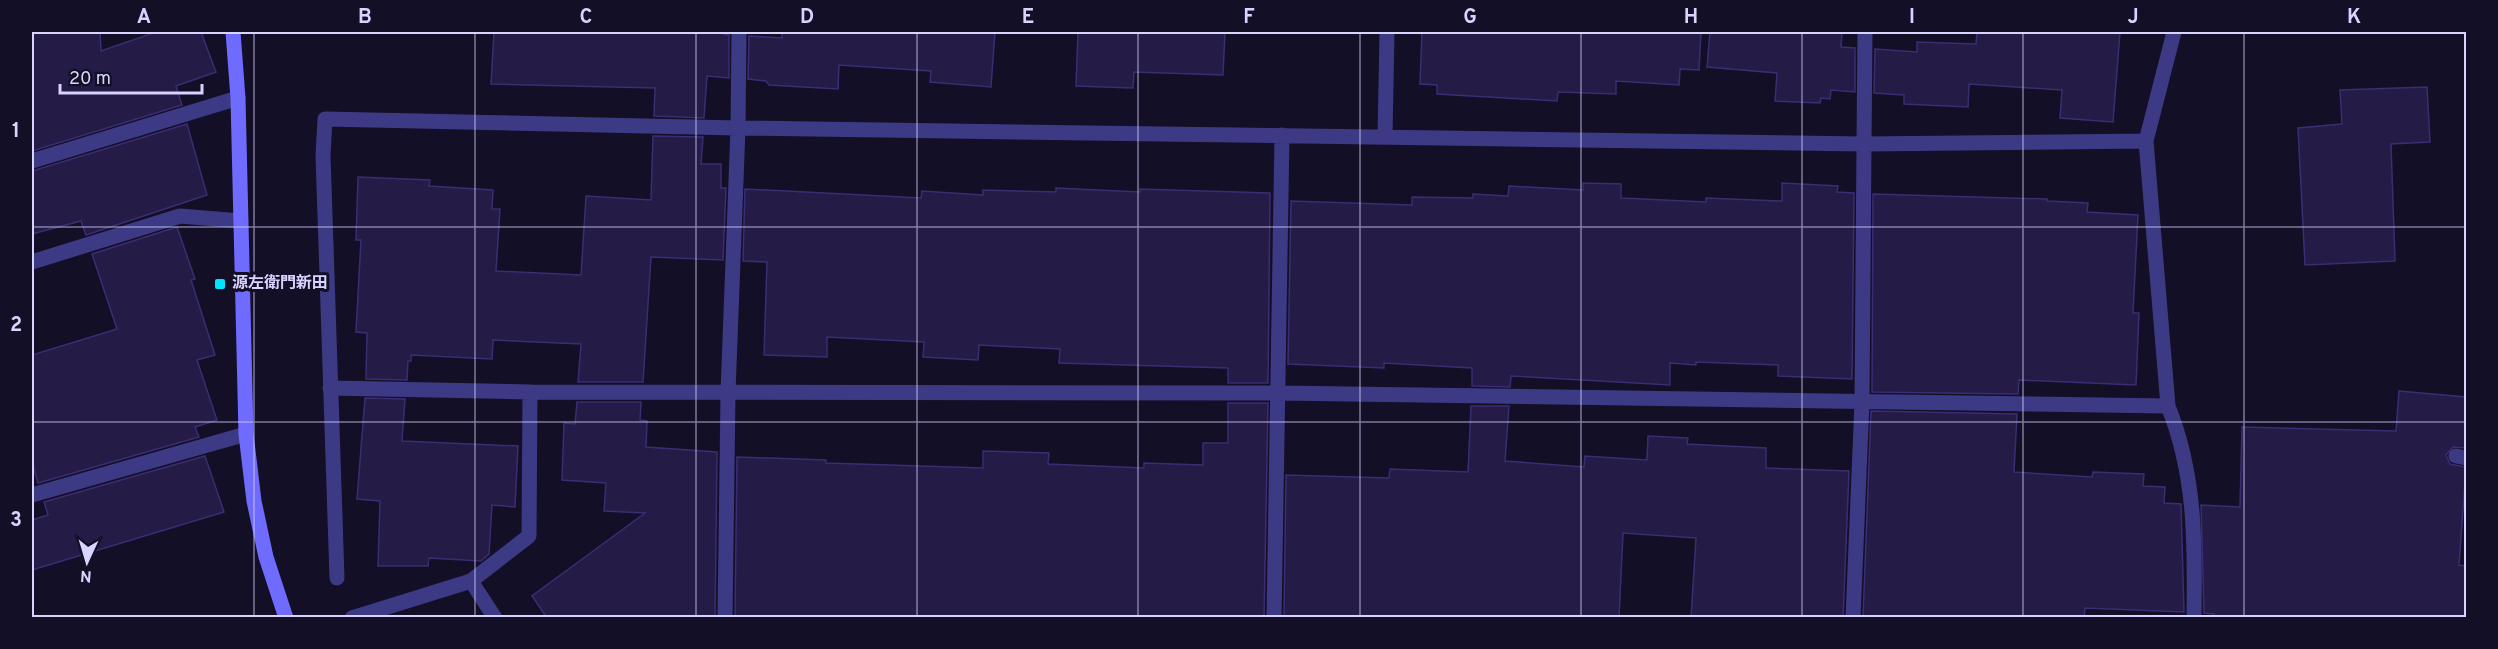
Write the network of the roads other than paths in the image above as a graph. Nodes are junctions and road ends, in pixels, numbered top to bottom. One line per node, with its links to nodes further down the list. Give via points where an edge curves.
1 (233, 32): 6 (street)
2 (739, 32): 7 (street)
3 (1388, 32): 9 (street)
4 (1865, 32): 11 (street)
5 (2174, 32): 10 (street)
6 (238, 98): 12 (street); 13 (street)
7 (738, 128): 8 (street); 15 (street, via 325,119); 17 (street)
8 (1282, 135): 9 (street); 18 (street)
9 (1385, 136): 11 (street)
10 (2146, 141): 11 (street); 20 (street)
11 (1864, 144): 19 (street)
12 (32, 161)
13 (241, 221): 14 (street, via 180,216); 21 (street)
14 (32, 262)
15 (330, 388): 16 (street); 23 (street)
16 (530, 392): 17 (street); 24 (street, via 529,536)
17 (728, 393): 18 (street); 28 (street)
18 (1278, 393): 19 (street); 29 (street)
19 (1862, 402): 20 (street); 30 (street)
20 (2168, 406): 31 (street, via 2180,436 2195,537)
21 (246, 434): 22 (street); 25 (street, via 254,501)
22 (32, 495)
23 (337, 578)
24 (471, 581): 26 (street); 27 (street)
25 (286, 618)
26 (352, 618)
27 (495, 618)
28 (725, 618)
29 (1274, 618)
30 (1853, 618)
31 (2194, 618)

